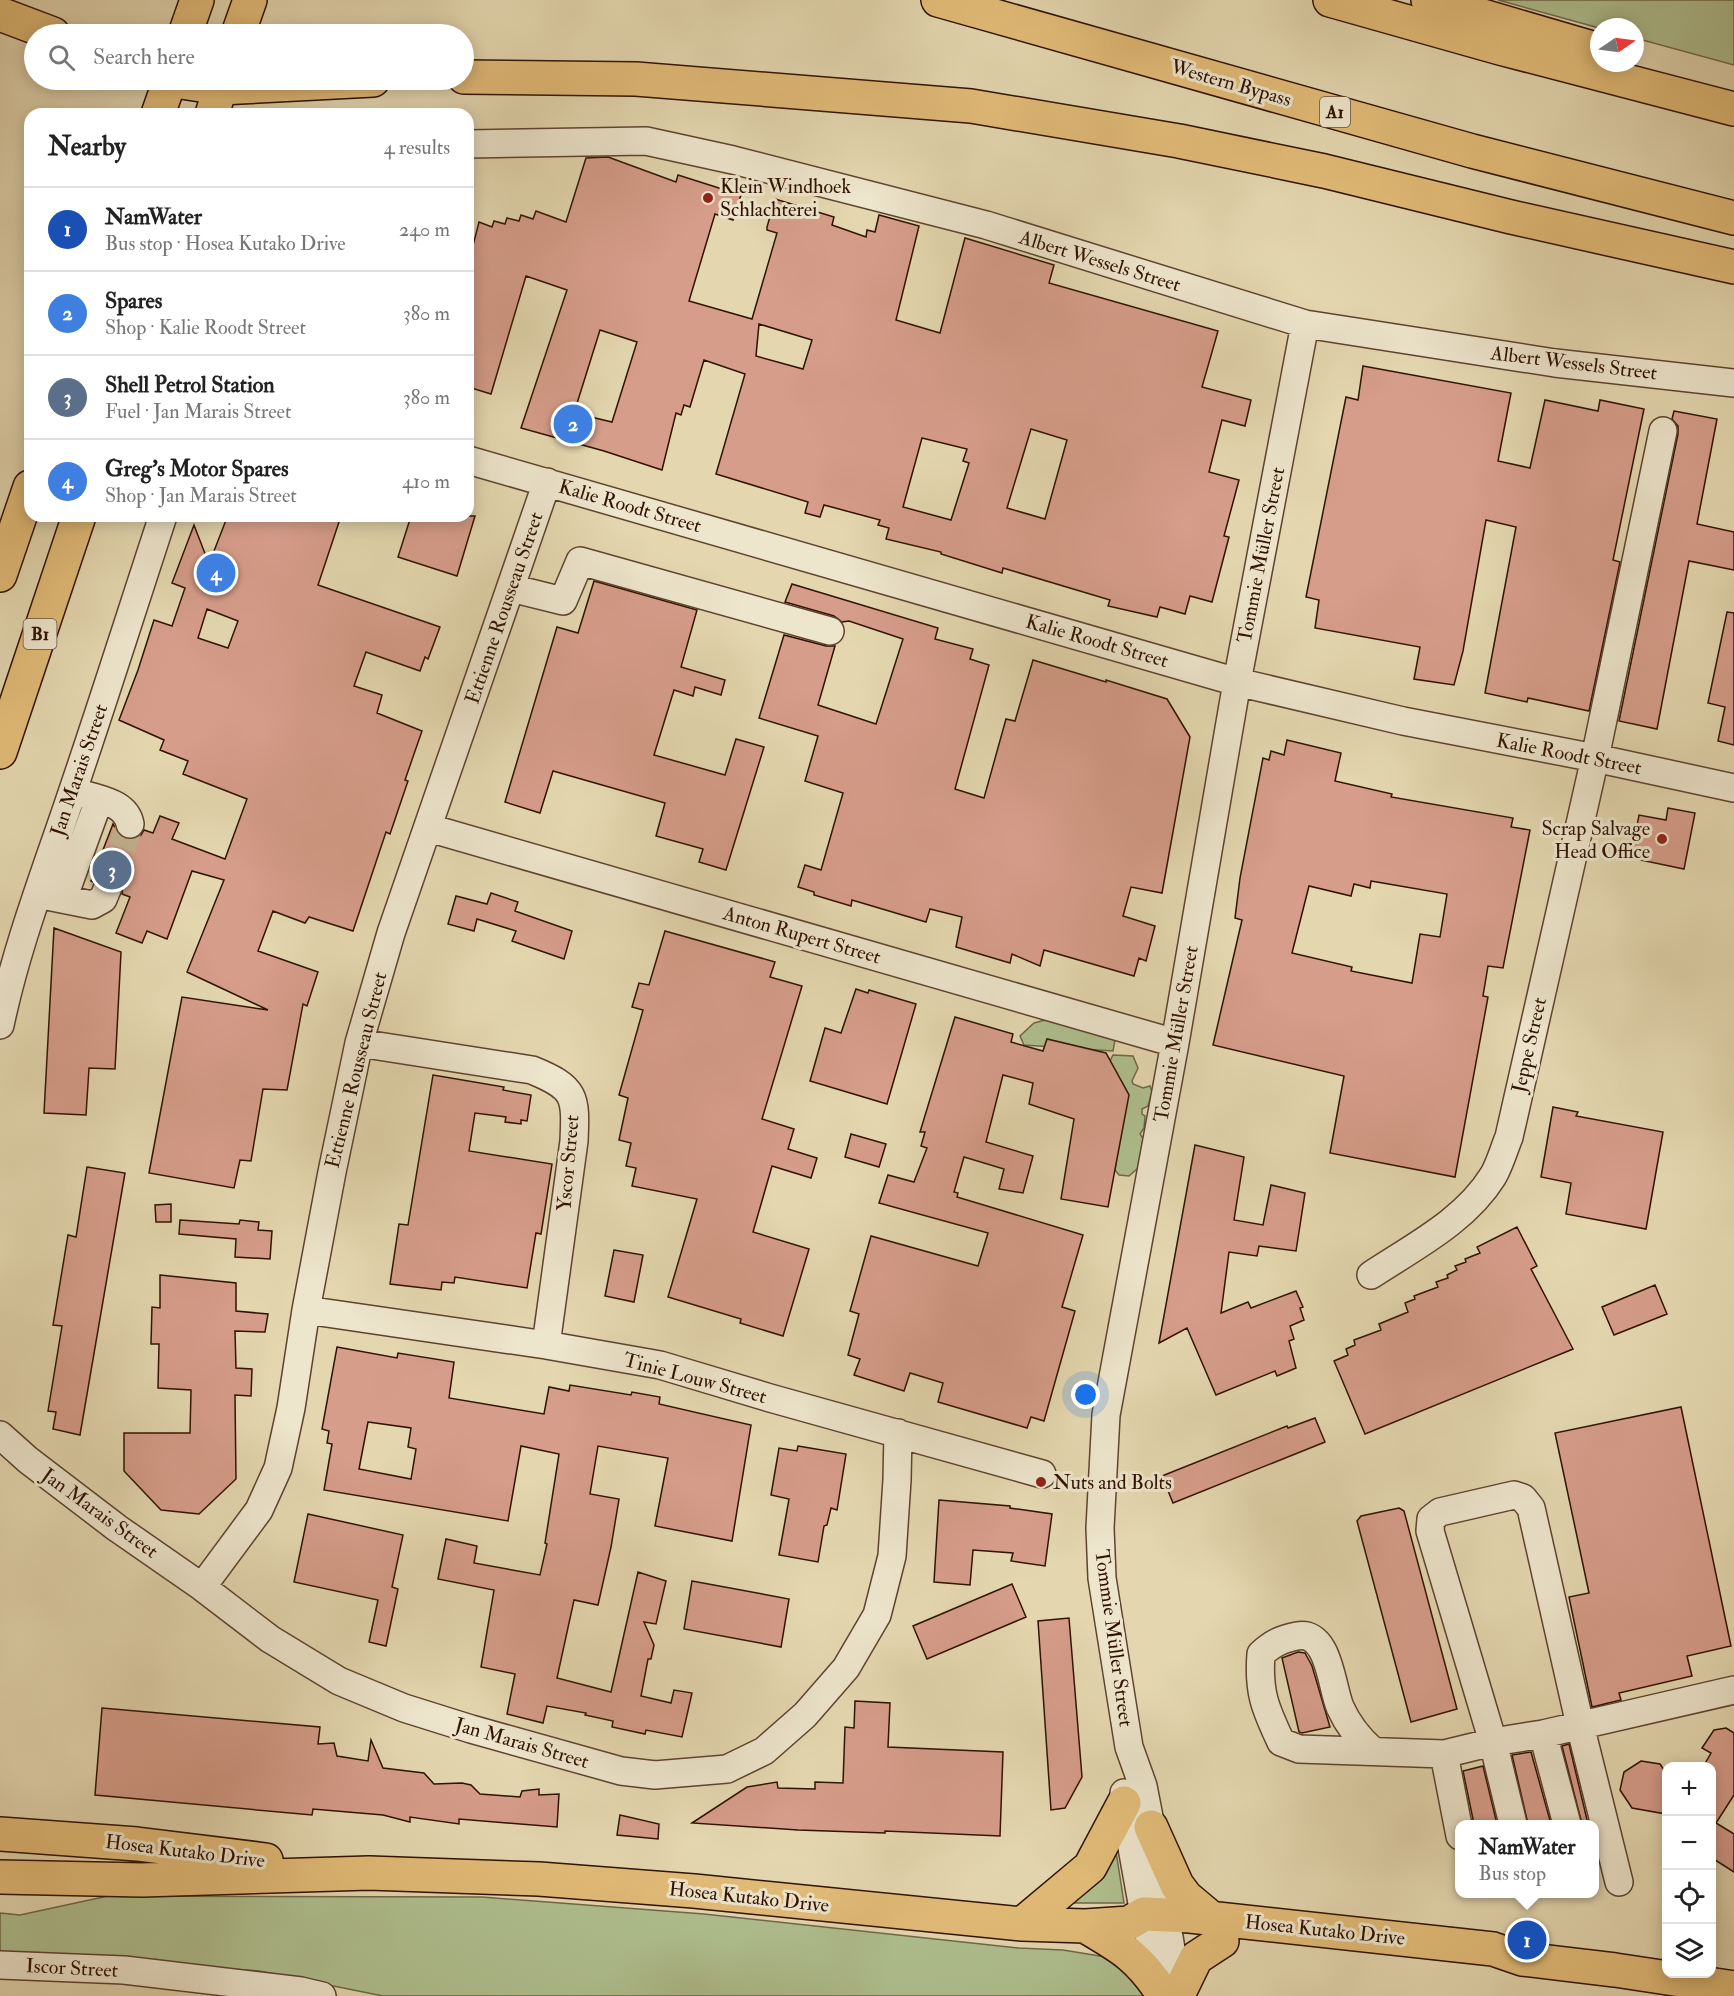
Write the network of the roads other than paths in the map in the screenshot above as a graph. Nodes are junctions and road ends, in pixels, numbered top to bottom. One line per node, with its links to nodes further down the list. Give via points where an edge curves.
1 (250, 0): 7 (main road)
2 (938, 0): 18 (main road, Western Bypass / A1, via 1472,151)
3 (1330, 0): 16 (main road)
4 (1428, 0): 8 (main road)
5 (0, 14): 6 (main road)
6 (26, 24)
7 (242, 24)
8 (1590, 47)
9 (1644, 63): 11 (main road)
10 (474, 77): 19 (main road, via 636,79 971,106 1179,141 1324,171)
11 (1734, 88)
12 (166, 90): 15 (main road)
13 (263, 90): 14 (main road)
14 (219, 94)
15 (160, 108)
16 (1734, 109)
17 (474, 144): 20 (street, Albert Wessels Street, via 657,143 986,225)
18 (1734, 218)
19 (1734, 267)
20 (1305, 324): 21 (street, Albert Wessels Street, via 1555,363); 31 (street, Tommie Müller Street)
21 (1734, 383)
22 (1662, 431): 33 (street, Jeppe Street)
23 (474, 462): 24 (street, Kalie Roodt Street)
24 (547, 482): 29 (street, Ettienne Rousseau Street); 31 (street, Kalie Roodt Street)
25 (24, 505): 28 (main road)
26 (77, 522): 32 (main road, B1)
27 (161, 522): 35 (street, Jan Marais Street)
28 (0, 575)
29 (511, 588): 30 (street, via 563,601 580,561); 38 (street, Ettienne Rousseau Street)
30 (830, 631)
31 (1237, 682): 33 (street, Kalie Roodt Street, via 1403,721); 44 (street, Tommie Müller Street)
32 (0, 753)
33 (1595, 758): 34 (street, Kalie Roodt Street); 45 (street, Jeppe Street, via 1509,1137 1494,1174 1475,1201 1448,1225)
34 (1734, 788)
35 (73, 790): 36 (street); 40 (street, Jan Marais Street)
36 (99, 800): 37 (street, via 118,806); 41 (street)
37 (130, 824)
38 (429, 828): 43 (street, Ettienne Rousseau Street, via 391,933); 44 (street, Anton Rupert Street)
39 (108, 887): 41 (street, via 98,903)
40 (36, 893): 41 (street); 42 (street, Jan Marais Street)
41 (63, 899)
42 (0, 1025)
43 (358, 1043): 46 (street, Ettienne Rousseau Street); 47 (street, Yscor Street, via 532,1070 557,1080 570,1093 575,1110 574,1141)
44 (1175, 1043): 56 (street, Tommie Müller Street, via 1105,1426 1102,1578)
45 (1371, 1275)
46 (306, 1310): 47 (street, Tinie Louw Street); 51 (street, Ettienne Rousseau Street, via 278,1468 259,1510)
47 (546, 1345): 48 (street, Tinie Louw Street, via 660,1365)
48 (898, 1433): 50 (street, Tinie Louw Street); 51 (street, Jan Marais Street, via 892,1556 877,1615 846,1668 805,1714 764,1751 727,1769 655,1775 621,1771 404,1708 339,1681 270,1639)
49 (0, 1435): 51 (street, Jan Marais Street, via 117,1528)
50 (1042, 1474)
51 (202, 1587)
52 (1734, 1690): 53 (street)
53 (1580, 1725): 54 (street); 55 (street, via 1531,1508 1523,1498 1514,1495 1440,1512 1431,1519 1430,1531); 67 (street)
54 (1543, 1734): 55 (street); 62 (street)
55 (1493, 1742): 58 (street); 61 (street)
56 (1129, 1747): 59 (street, Tommie Müller Street); 63 (street, Tommie Müller Street, via 1143,1786)
57 (1372, 1751): 57 (street, via 1357,1737 1341,1709 1326,1655 1317,1641 1304,1635 1288,1638 1272,1643 1261,1654 1259,1678 1265,1709 1281,1742 1299,1749); 58 (street)
58 (1444, 1754): 60 (street)
59 (1124, 1803): 68 (main road, via 1090,1867); 69 (street, Tommie Müller Street)
60 (1457, 1820)
61 (1512, 1820)
62 (1566, 1820)
63 (1151, 1827): 69 (street, Tommie Müller Street); 71 (main road, via 1177,1885)
64 (0, 1834): 65 (main road, Hosea Kutako Drive, via 137,1844)
65 (369, 1873): 66 (main road, Hosea Kutako Drive, via 142,1880); 68 (main road, Hosea Kutako Drive, via 623,1885)
66 (0, 1877)
67 (1619, 1882)
68 (1022, 1924): 70 (main road, Hosea Kutako Drive)
69 (1151, 1925): 70 (main road, Hosea Kutako Drive); 71 (main road, Hosea Kutako Drive); 75 (street)
70 (1085, 1926): 75 (main road, via 1121,1947)
71 (1216, 1929): 73 (main road, Hosea Kutako Drive, via 1483,1964 1522,1959); 75 (main road)
72 (0, 1965): 74 (street, Iscor Street, via 124,1970)
73 (1734, 1988)
74 (227, 1989): 76 (street, Iscor Street, via 301,1991)
75 (1171, 1995)
76 (322, 1996)

